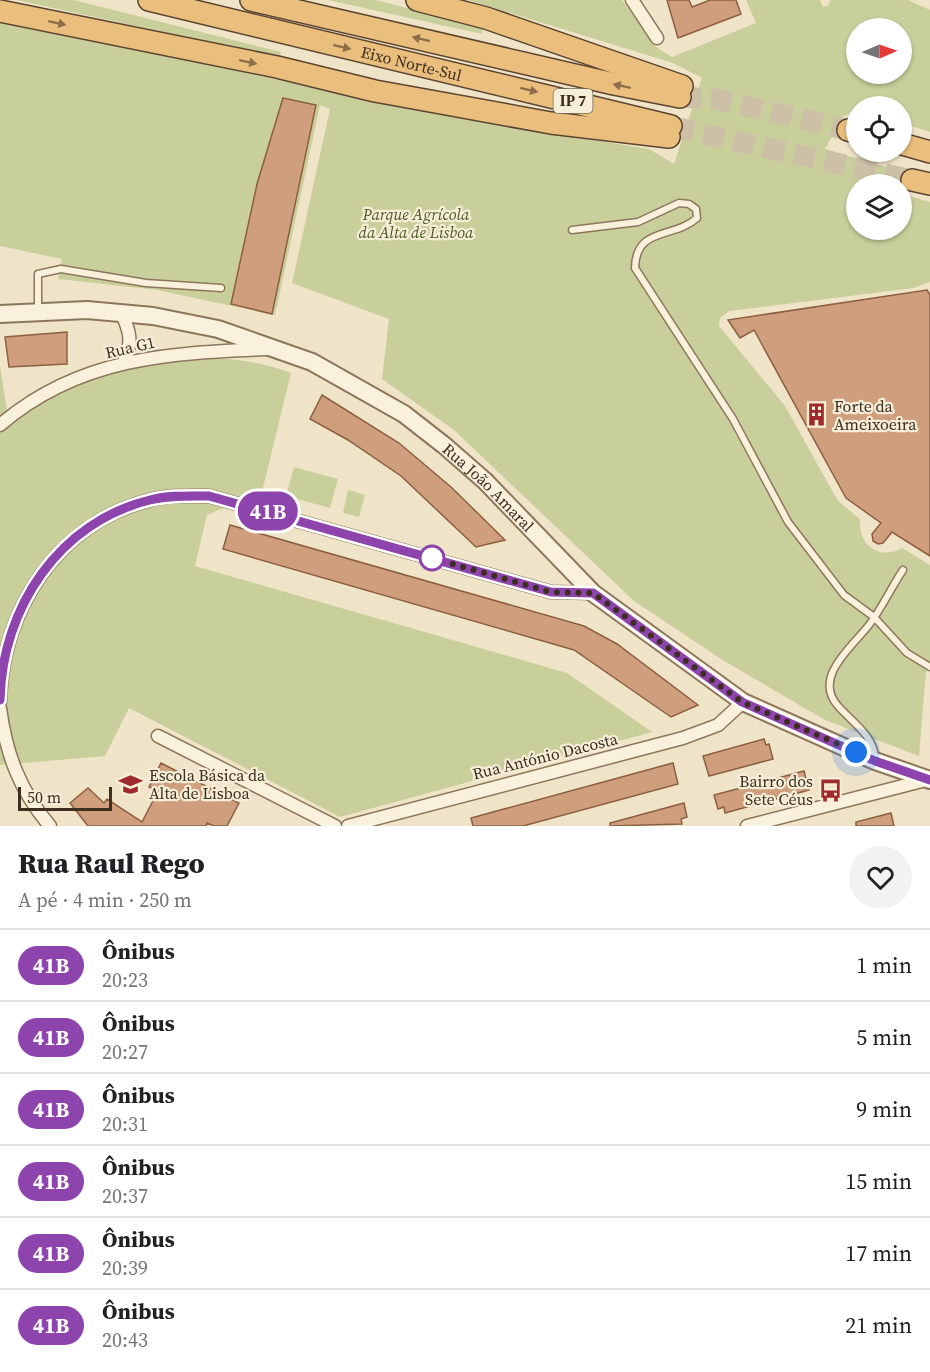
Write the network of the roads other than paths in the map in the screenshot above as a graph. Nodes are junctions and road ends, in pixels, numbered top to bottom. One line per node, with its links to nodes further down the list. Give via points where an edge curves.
1 (149, 0): 5 (highway, Eixo Norte-Sul / IP 7, via 472,76 671,132 550,123 375,91 277,67)
2 (251, 0): 3 (highway, Eixo Norte-Sul / IP 7, one-way to 2, via 486,18 681,91 614,84)
3 (417, 0)
4 (632, 0): 6 (street)
5 (0, 11)
6 (657, 38)
7 (912, 147): 8 (highway)
8 (930, 152)
9 (572, 230): 19 (lane, via 638,222 679,203 696,209 697,218 689,226 659,234 642,244 635,256 635,268 733,419 788,522 844,595)
10 (221, 288): 11 (lane, via 146,283 61,269 38,274)
11 (38, 311): 12 (street, Rua João Amaral); 13 (street, Rua João Amaral)
12 (121, 312): 14 (street, Rua João Amaral, via 197,324); 15 (street, via 131,341)
13 (0, 314)
14 (281, 349): 15 (street, Rua G1, via 183,353); 18 (street, Rua João Amaral, via 356,384 445,446)
15 (124, 362): 16 (street, Rua G1, via 72,381)
16 (0, 425)
17 (903, 570): 19 (lane)
18 (593, 593): 21 (street, via 551,592 209,496 152,499 100,520 74,536 50,562 16,617 5,650); 22 (street, Rua João Amaral)
19 (874, 617): 20 (lane, via 907,653); 25 (lane, via 842,653 830,687 833,701 869,738)
20 (930, 667)
21 (0, 701)
22 (742, 702): 25 (street, Rua João Amaral); 29 (street, Rua António Dacosta, via 718,725 683,738)
23 (0, 708): 27 (street, via 11,763 22,788)
24 (158, 736): 28 (street)
25 (875, 761): 26 (street, Rua João Amaral)
26 (929, 780): 30 (street)
27 (50, 826)
28 (335, 826)
29 (348, 826)
30 (747, 826)

